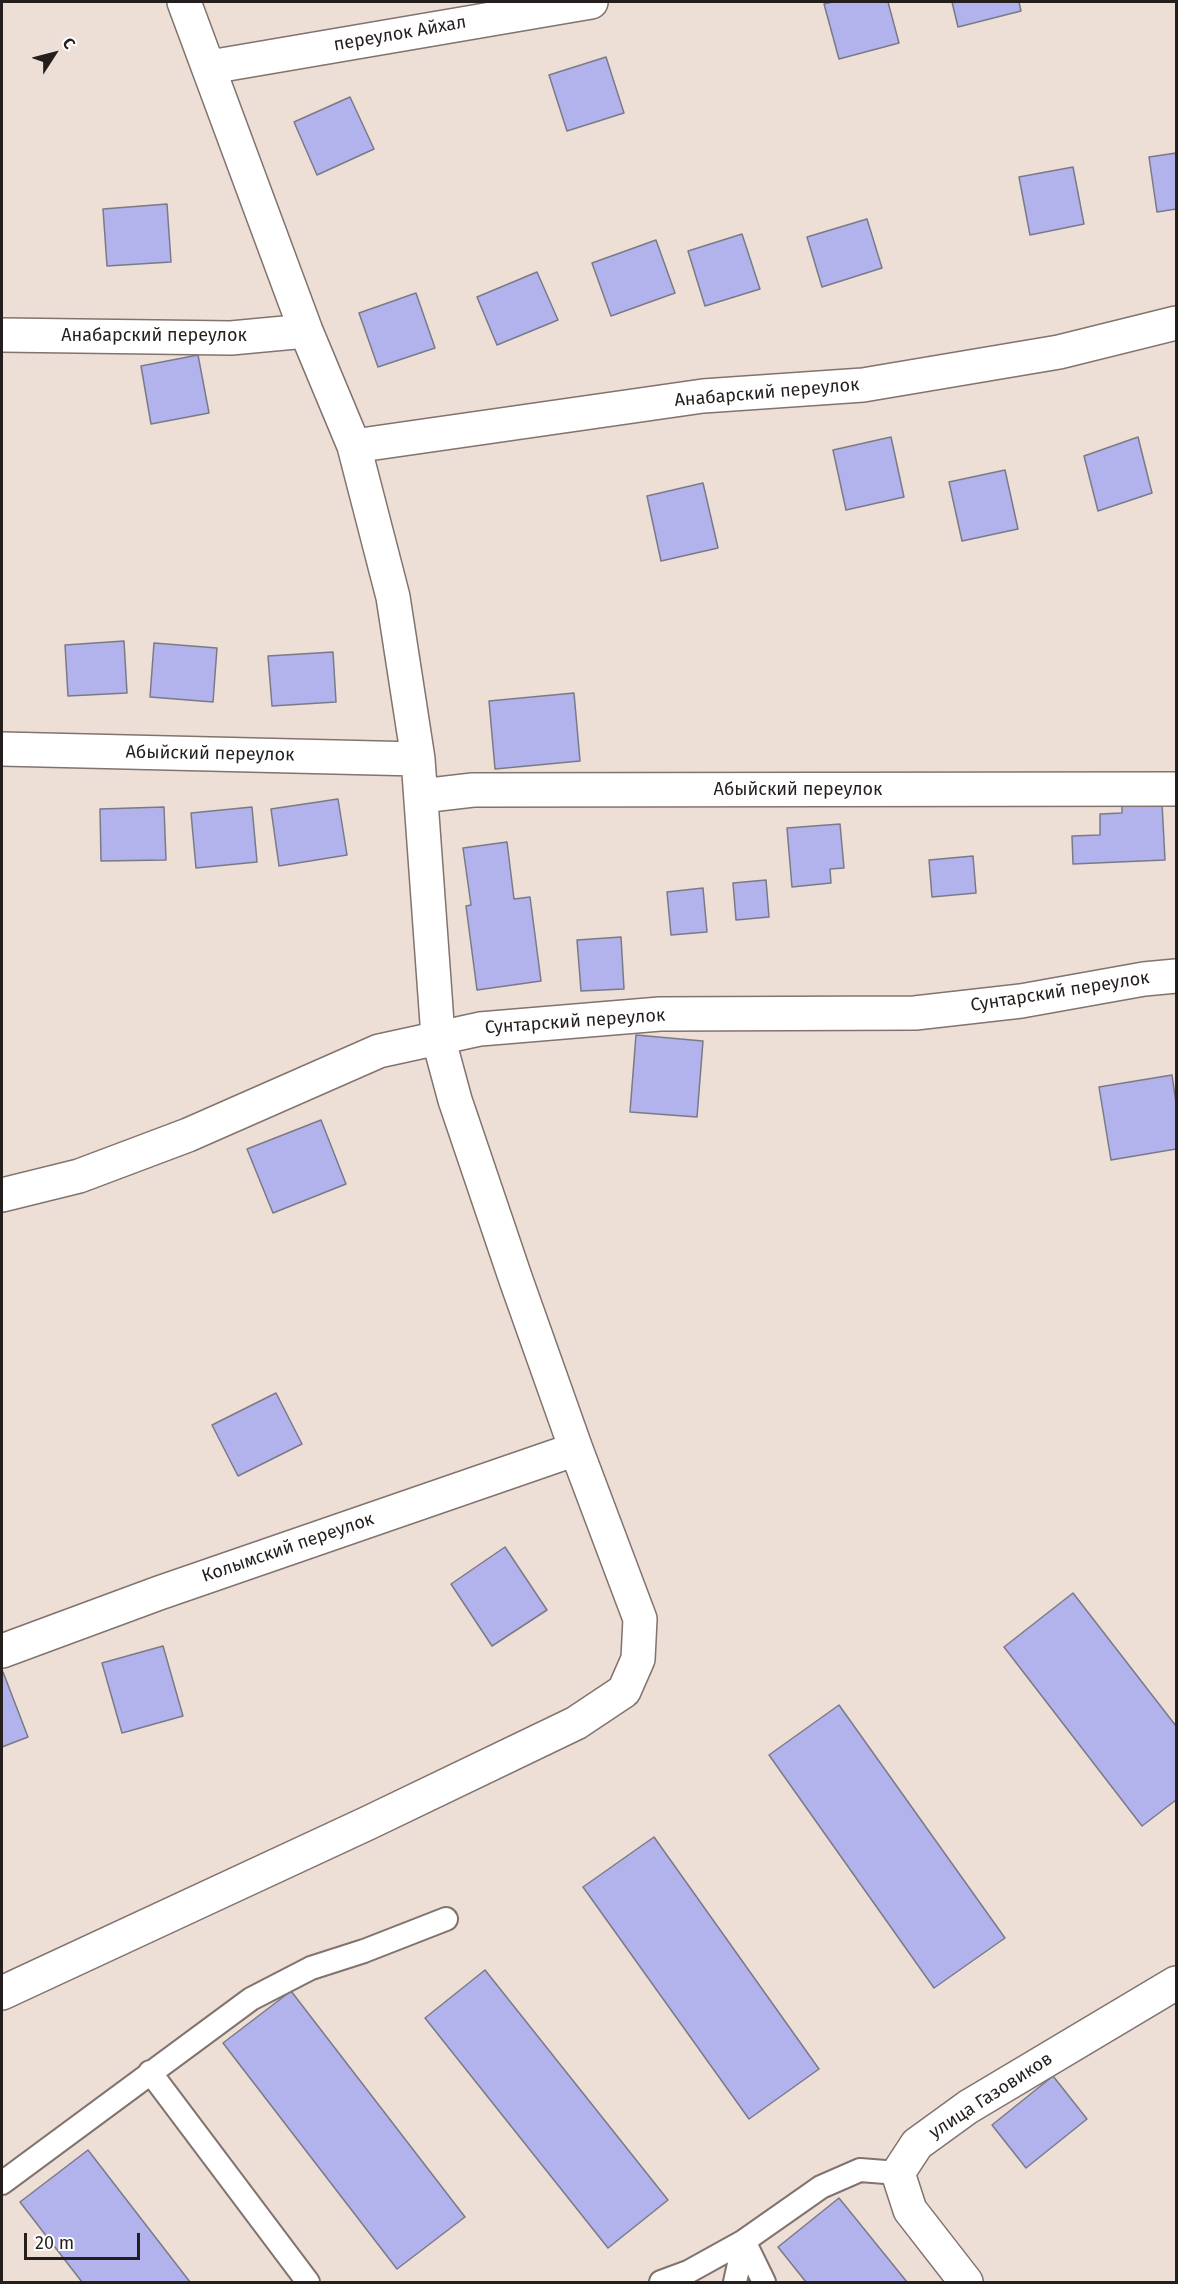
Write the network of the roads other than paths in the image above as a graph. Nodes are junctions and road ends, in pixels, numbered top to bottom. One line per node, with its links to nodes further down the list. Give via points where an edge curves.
1 (184, 2): 3 (street)
2 (591, 2): 3 (street, переулок Айхал)
3 (210, 66): 5 (street)
4 (1176, 323): 7 (street, Анабарский переулок, via 1059,352 863,386 703,396)
5 (306, 331): 6 (street, Анабарский переулок, via 231,338); 7 (street)
6 (2, 335)
7 (354, 446): 9 (street, via 393,597)
8 (2, 749): 9 (street, Абыйский переулок)
9 (418, 759): 11 (street)
10 (1176, 789): 11 (street, Абыйский переулок, via 472,790)
11 (421, 796): 13 (street)
12 (1176, 976): 13 (street, Сунтарский переулок, via 915,1013 660,1014 525,1024)
13 (438, 1036): 14 (street, Сунтарский переулок, via 379,1051 188,1136 79,1176); 15 (street, via 455,1100)
14 (2, 1195)
15 (576, 1449): 16 (street, Колымский переулок); 19 (street, via 640,1619 638,1659 624,1691 566,1728)
16 (2, 1651)
17 (446, 1919): 20 (lane, via 364,1952 311,1968 261,1994)
18 (1176, 1984): 21 (street, улица Газовиков, via 968,2107 917,2144)
19 (2, 1993)
20 (150, 2072): 22 (lane); 24 (lane)
21 (898, 2173): 23 (lane, via 860,2170 821,2187); 28 (street, via 910,2210)
22 (2, 2183)
23 (744, 2241): 25 (lane); 26 (lane); 27 (lane)
24 (308, 2283)
25 (661, 2283)
26 (735, 2283)
27 (764, 2283)
28 (966, 2283)

